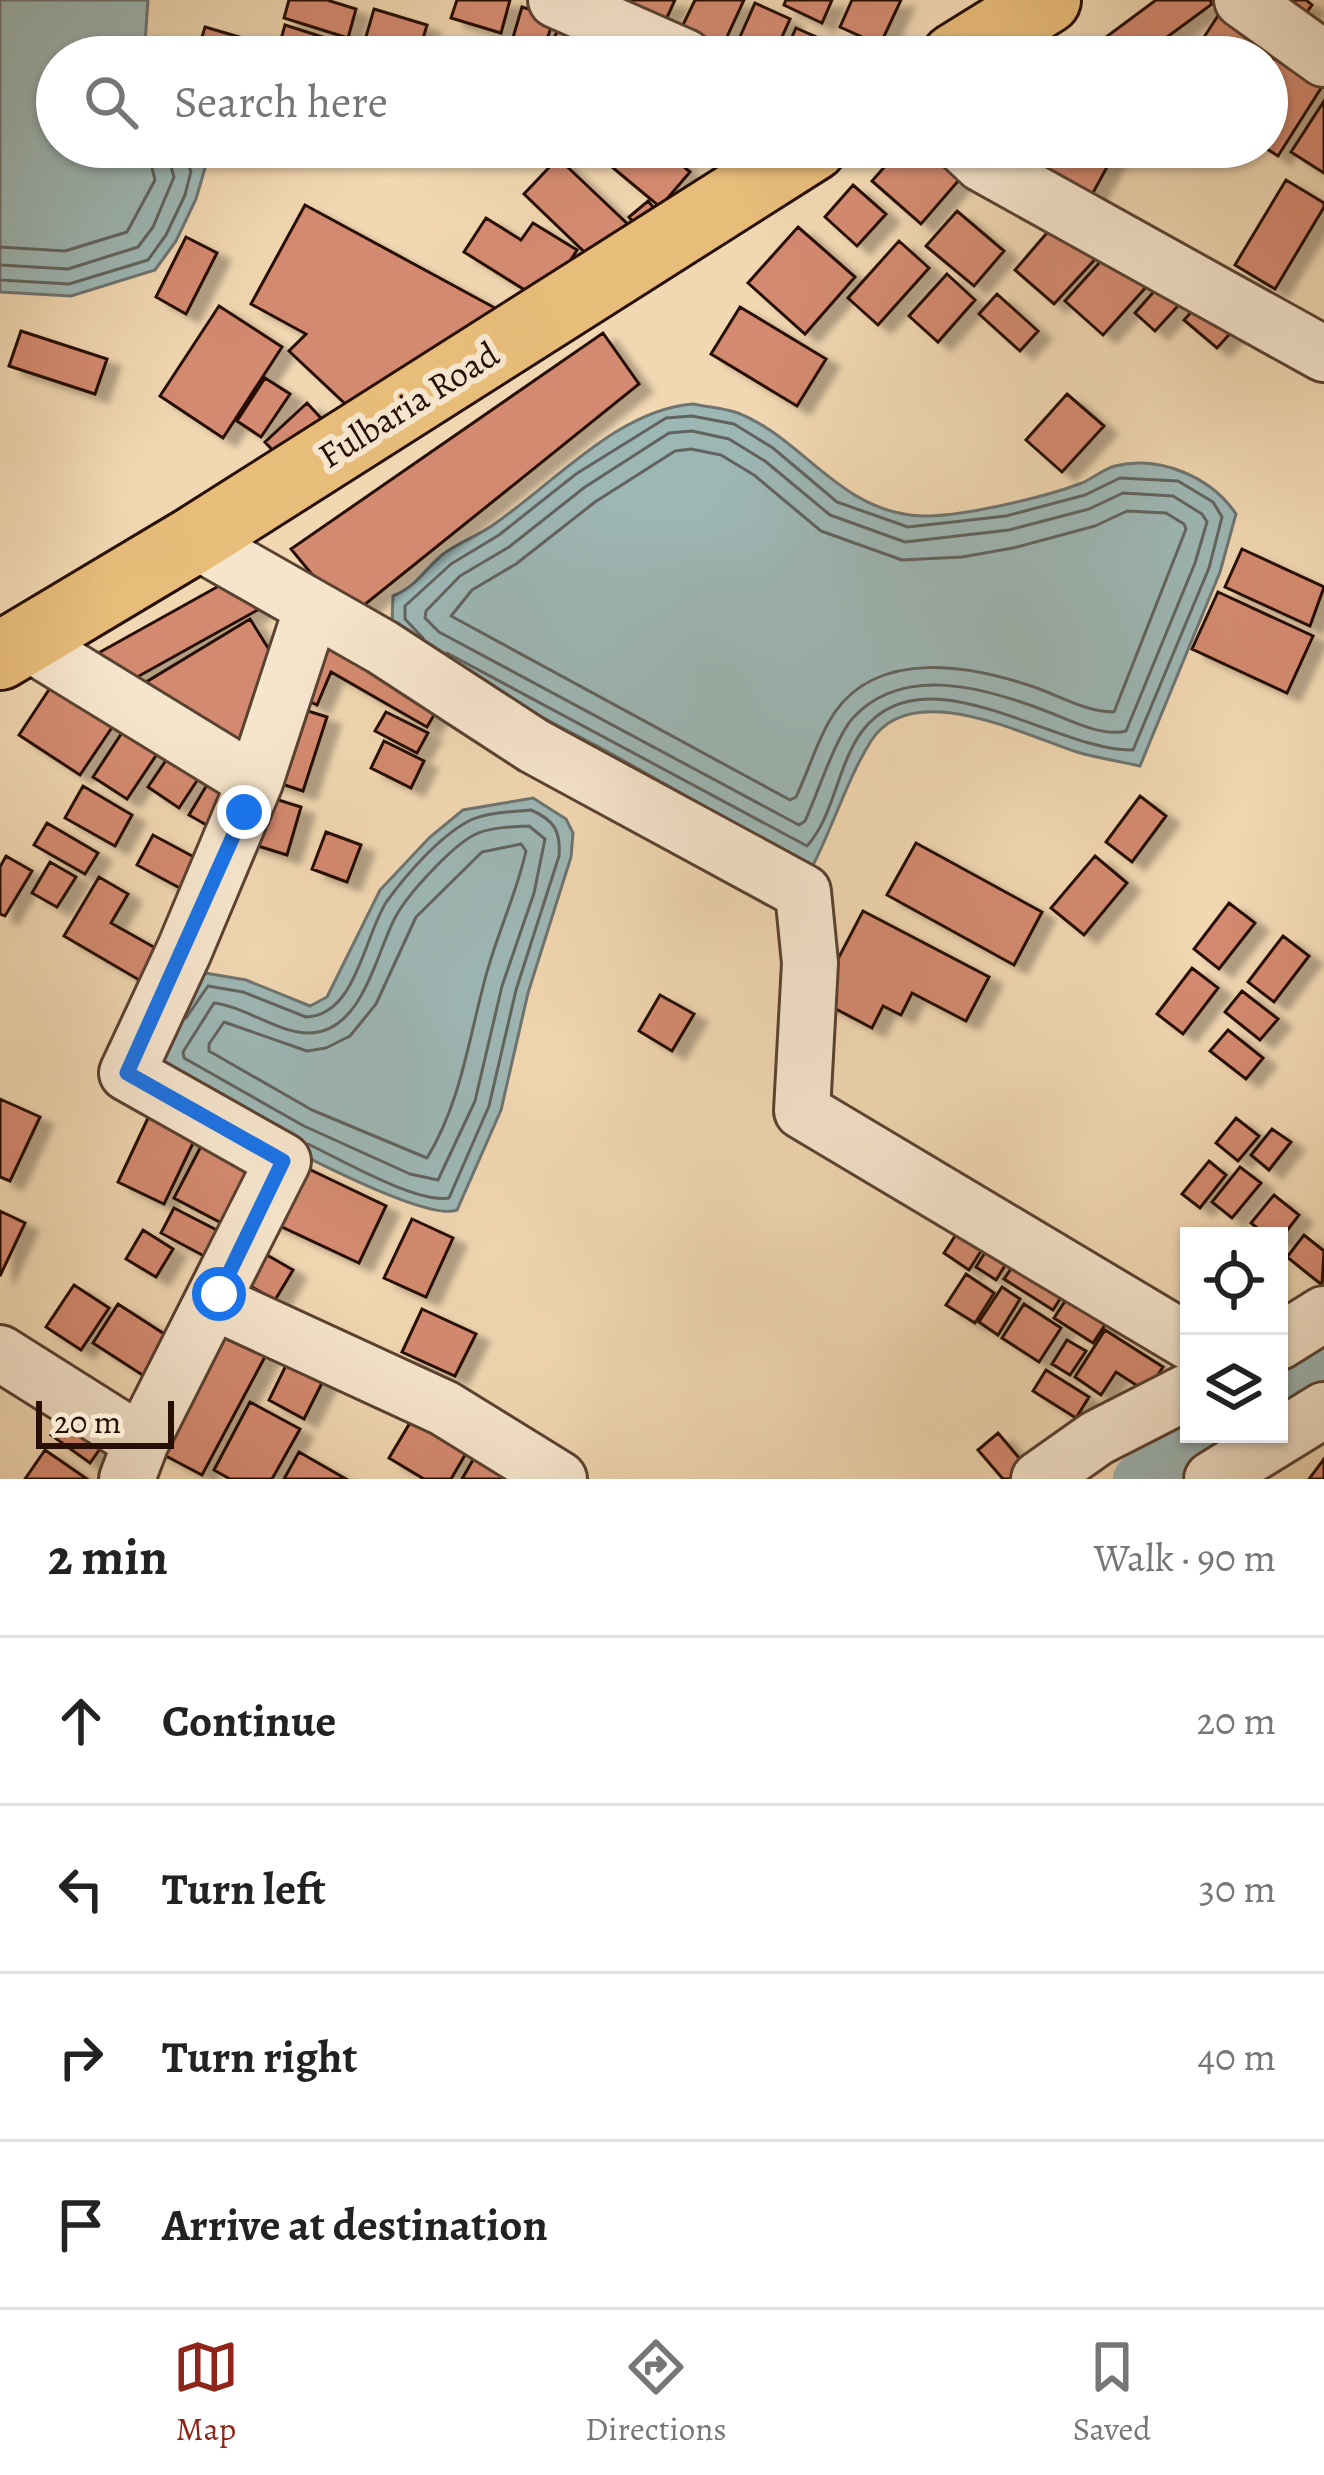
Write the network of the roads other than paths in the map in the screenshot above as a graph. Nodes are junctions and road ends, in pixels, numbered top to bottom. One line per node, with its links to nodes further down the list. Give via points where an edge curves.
1 (556, 0): 4 (street)
2 (1242, 0): 6 (street)
3 (1033, 5): 5 (main road)
4 (637, 36)
5 (987, 36)
6 (1324, 59)
7 (780, 168): 10 (main road, Fulbaria Road)
8 (989, 168): 9 (street)
9 (1324, 354)
10 (194, 540): 11 (street); 12 (main road, Fulbaria Road)
11 (312, 608): 13 (street); 17 (street, via 533,746 803,892 811,963 802,1111)
12 (12, 649): 13 (street)
13 (255, 782): 14 (street, via 127,1073 283,1161)
14 (214, 1302): 21 (street); 22 (street, via 444,1408)
15 (1324, 1314): 16 (street)
16 (1288, 1336)
17 (1180, 1337)
18 (0, 1353): 21 (street)
19 (1180, 1395): 23 (street)
20 (1324, 1410): 24 (street)
21 (134, 1460)
22 (559, 1479)
23 (1039, 1479)
24 (1212, 1479)

